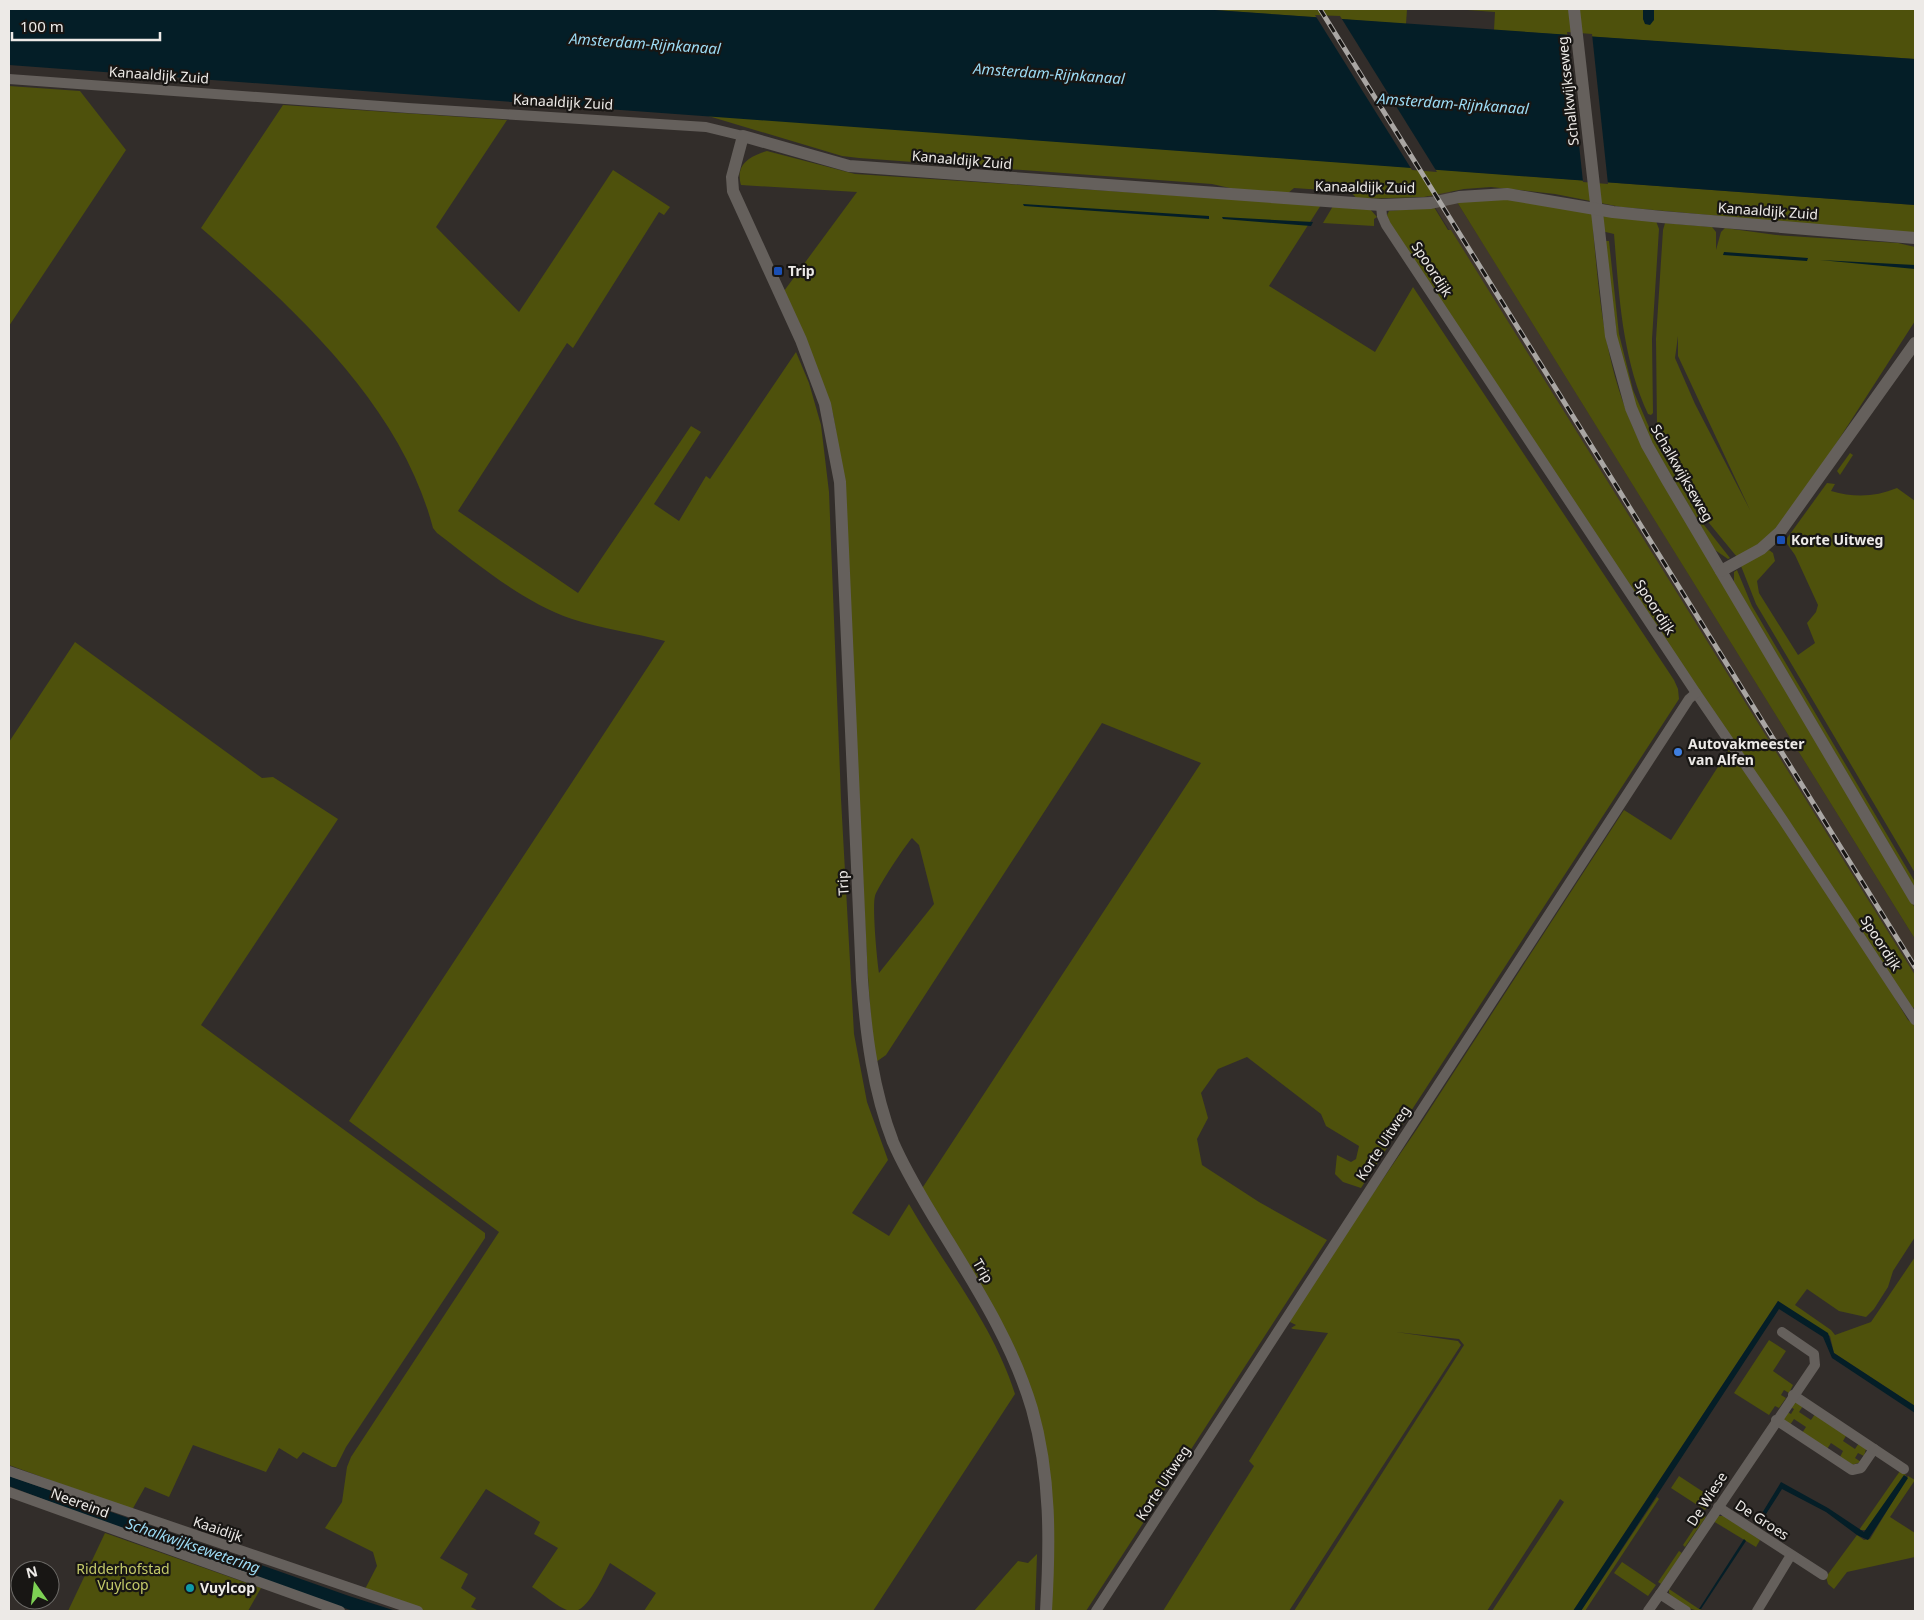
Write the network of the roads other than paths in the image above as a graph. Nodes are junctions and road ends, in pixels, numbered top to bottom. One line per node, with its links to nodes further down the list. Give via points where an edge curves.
1 (1574, 9): 7 (street, Schalkwijkseweg, via 1611,336 1631,408 1647,445)
2 (9, 79): 3 (street, Kanaaldijk Zuid, via 706,127)
3 (743, 136): 4 (street, Kanaaldijk Zuid, via 849,166); 24 (street, Trip, via 732,177 733,191 801,340 825,404 840,482 862,980 874,1079 894,1142 913,1182 1005,1340 1032,1409 1048,1492)
4 (1381, 205): 5 (street, Kanaaldijk Zuid, via 1506,194 1613,212); 8 (street, Spoordijk, via 1386,225)
5 (1915, 238)
6 (1915, 343): 7 (street, via 1780,532 1761,549)
7 (1721, 571): 9 (street, Schalkwijkseweg)
8 (1696, 693): 10 (street, Spoordijk); 25 (street, Korte Uitweg, via 1689,699)
9 (1915, 899)
10 (1915, 1020)
11 (1782, 1332): 12 (street, De Wiese, via 1810,1350 1816,1359)
12 (1793, 1395): 13 (street, De Wiese); 14 (street)
13 (1776, 1420): 14 (street, via 1852,1470 1861,1468); 18 (street, De Wiese)
14 (1874, 1449): 15 (street)
15 (1904, 1469)
16 (9, 1471): 23 (street, Kaaidijk)
17 (9, 1492): 22 (street, Neereind)
18 (1718, 1507): 19 (street, De Groes); 21 (street, De Wiese)
19 (1792, 1555): 20 (street, De Groes); 28 (street, De Groes)
20 (1823, 1575)
21 (1660, 1594): 26 (street, De Wiese); 27 (street)
22 (340, 1611)
23 (418, 1611)
24 (1046, 1611)
25 (1096, 1611)
26 (1648, 1611)
27 (1686, 1611)
28 (1757, 1611)

